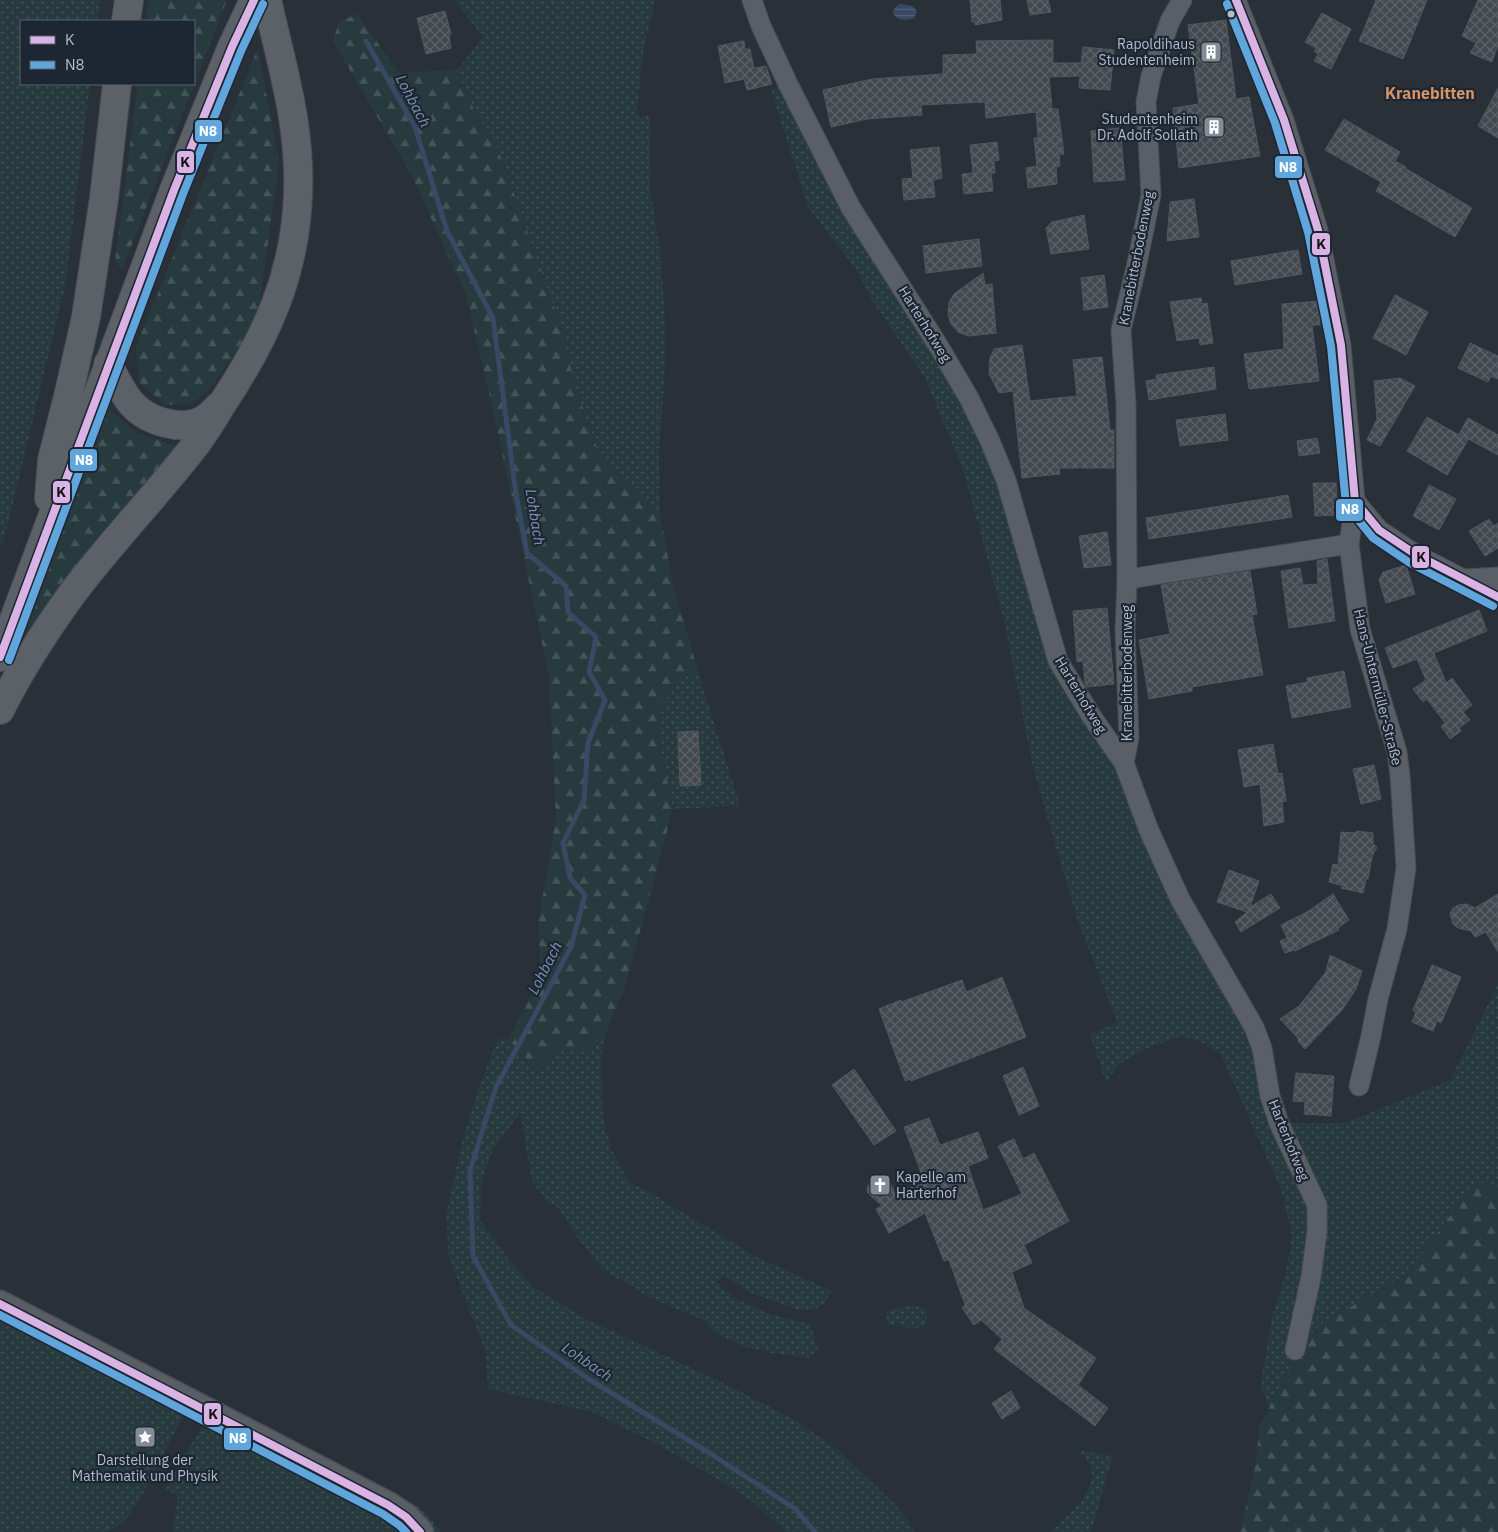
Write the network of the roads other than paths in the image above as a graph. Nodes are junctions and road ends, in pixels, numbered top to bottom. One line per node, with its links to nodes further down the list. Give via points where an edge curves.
1 (129, 0): 7 (main road)
2 (254, 0): 9 (main road, via 174,190)
3 (267, 0): 10 (main road, via 294,120 298,174 296,217 290,260 269,322)
4 (752, 0): 20 (street, Harterhofweg, via 788,84 851,208 938,345 990,441 1006,480 1058,661)
5 (1182, 0): 16 (street, Kranebitterbodenweg, via 1170,21 1151,76 1146,102 1151,195 1121,330 1126,404)
6 (1236, 0): 11 (street, Hans-Untermüller-Straße, via 1284,120 1318,230 1342,345)
7 (126, 20)
8 (118, 85): 12 (main road, via 86,317 52,460)
9 (108, 364): 10 (main road, via 131,404 160,421 193,424); 12 (main road)
10 (224, 402): 19 (main road, via 194,447 73,594 24,666)
11 (1354, 501): 13 (street, Hans-Untermüller-Straße); 15 (street, via 1379,530 1415,554)
12 (47, 527): 18 (main road)
13 (1350, 544): 16 (street, via 1135,578); 21 (street, Hans-Untermüller-Straße, via 1360,630 1397,752 1406,868 1397,929)
14 (1498, 577): 15 (street)
15 (1464, 579): 17 (street)
16 (1127, 582): 20 (street, Kranebitterbodenweg, via 1128,738)
17 (1498, 597)
18 (0, 657)
19 (0, 710)
20 (1124, 763): 23 (street, Harterhofweg, via 1148,828 1180,899 1254,1027 1279,1123 1317,1204 1311,1277)
21 (1359, 1086)
22 (0, 1304): 24 (street, via 388,1505)
23 (1295, 1350)
24 (420, 1532)

